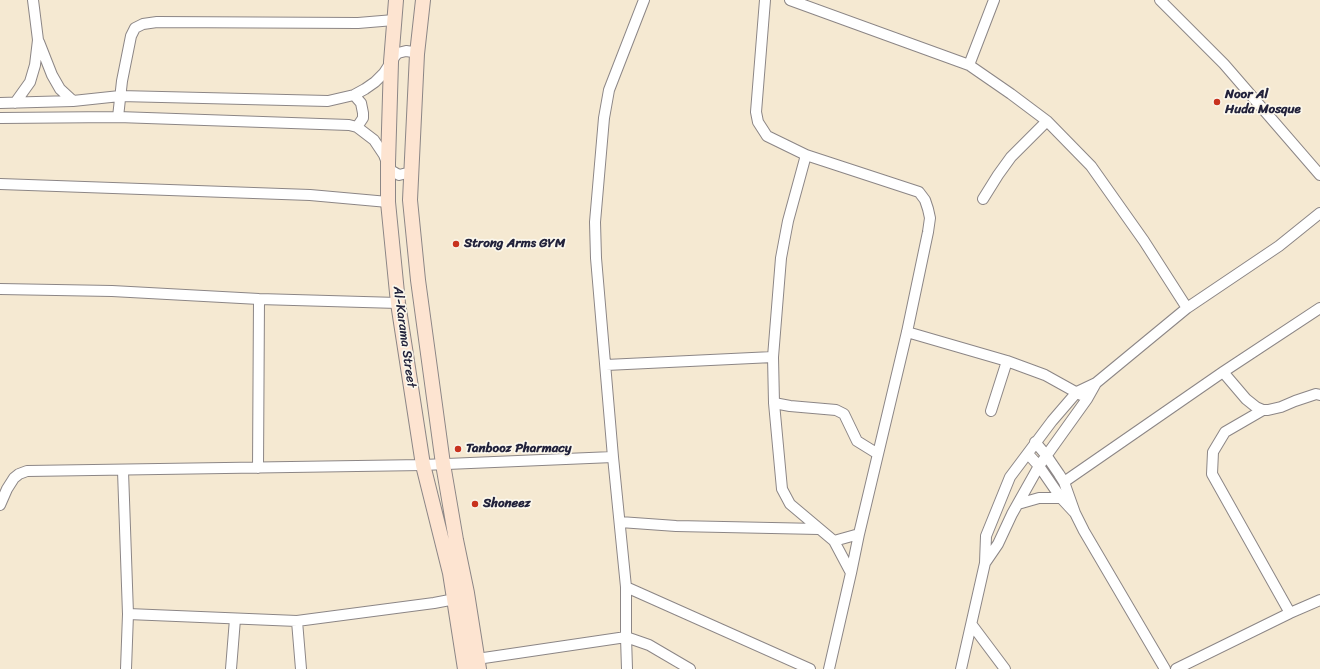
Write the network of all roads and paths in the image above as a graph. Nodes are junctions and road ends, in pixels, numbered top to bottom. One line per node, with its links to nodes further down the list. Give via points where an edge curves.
1 (33, 0): 10 (street)
2 (396, 0): 9 (street, Al-Karama Street)
3 (423, 0): 11 (street, Al-Karama Street)
4 (644, 0): 39 (street, via 609,90 604,118 595,222)
5 (765, 0): 23 (street, via 756,112 758,122 767,136)
6 (790, 0): 13 (street)
7 (994, 0): 13 (street)
8 (1160, 0): 26 (street, via 1224,64)
9 (394, 20): 12 (street, Al-Karama Street); 15 (street, via 358,24 143,24 135,28 131,36)
10 (38, 40): 16 (street, via 60,89); 17 (street, via 30,82)
11 (417, 54): 12 (street, via 402,51); 25 (street, Al-Karama Street)
12 (391, 62): 14 (street, via 375,82); 24 (street, Al-Karama Street)
13 (969, 65): 21 (street)
14 (354, 95): 15 (street, via 328,101); 22 (street, via 361,103 363,113)
15 (120, 96): 16 (street); 19 (street)
16 (73, 101): 17 (street)
17 (16, 102): 18 (street)
18 (0, 103)
19 (118, 117): 20 (street); 22 (street, via 341,124)
20 (0, 118)
21 (1047, 121): 28 (street, via 1011,157); 34 (street, via 1095,171)
22 (357, 127): 24 (street, via 374,140)
23 (806, 155): 36 (street, via 919,192 925,200 930,218); 37 (street, via 781,258)
24 (388, 164): 25 (street, via 395,174); 29 (street, Al-Karama Street)
25 (411, 171): 53 (street, Al-Karama Street, via 410,200 418,280)
26 (1320, 175)
27 (0, 184): 29 (street, via 310,195)
28 (983, 199)
29 (388, 202): 33 (street, Al-Karama Street)
30 (1320, 213): 34 (street, via 1279,246)
31 (0, 289): 32 (street, via 112,291)
32 (259, 299): 33 (street); 56 (street)
33 (398, 303): 54 (street, Al-Karama Street)
34 (1187, 308): 41 (street)
35 (1320, 308): 40 (street)
36 (907, 332): 38 (street); 49 (street)
37 (773, 357): 39 (street); 45 (street)
38 (1007, 361): 42 (street, via 1045,375); 47 (street)
39 (606, 365): 52 (street)
40 (1222, 372): 46 (street, via 1246,399); 58 (street)
41 (1096, 383): 42 (street); 44 (street)
42 (1077, 392): 44 (street); 48 (street)
43 (1320, 395): 46 (street)
44 (1086, 399): 51 (street)
45 (774, 403): 49 (street, via 836,410 844,414 856,442); 64 (street, via 782,489 790,504)
46 (1263, 410): 72 (street, via 1225,432 1213,452 1212,474)
47 (991, 411)
48 (1035, 442): 50 (street); 51 (street)
49 (878, 454): 65 (street)
50 (1028, 454): 55 (street); 67 (street, via 1010,477 998,505 986,536)
51 (1046, 455): 55 (street); 58 (street)
52 (613, 457): 53 (street); 63 (street)
53 (443, 464): 54 (street); 78 (street, Al-Karama Street)
54 (423, 465): 56 (street); 70 (street, Al-Karama Street)
55 (1039, 466): 59 (street); 60 (street)
56 (258, 468): 57 (street)
57 (123, 471): 61 (street, via 19,474 7,489); 73 (street)
58 (1064, 482): 62 (street)
59 (1061, 498): 60 (street, via 1039,498); 62 (street)
60 (1018, 504): 67 (street, via 998,544)
61 (0, 505)
62 (1075, 513): 89 (street)
63 (620, 522): 64 (street, via 676,526); 69 (street)
64 (819, 529): 66 (street)
65 (859, 534): 66 (street); 68 (street)
66 (834, 541): 68 (street)
67 (985, 563): 76 (street)
68 (852, 573): 86 (street)
69 (626, 587): 77 (street); 85 (street)
70 (455, 599): 75 (street); 82 (street, Al-Karama Street)
71 (1320, 600): 72 (street)
72 (1290, 613): 90 (street)
73 (128, 614): 74 (street); 79 (street)
74 (235, 619): 75 (street); 80 (street)
75 (297, 621): 81 (street)
76 (972, 625): 87 (street); 88 (street)
77 (626, 637): 78 (street); 83 (street); 84 (street, via 649,645)
78 (478, 664)
79 (126, 669)
80 (231, 669)
81 (301, 669)
82 (465, 669)
83 (627, 669)
84 (690, 669)
85 (810, 669)
86 (829, 669)
87 (961, 669)
88 (1005, 669)
89 (1165, 669)
90 (1176, 669)

